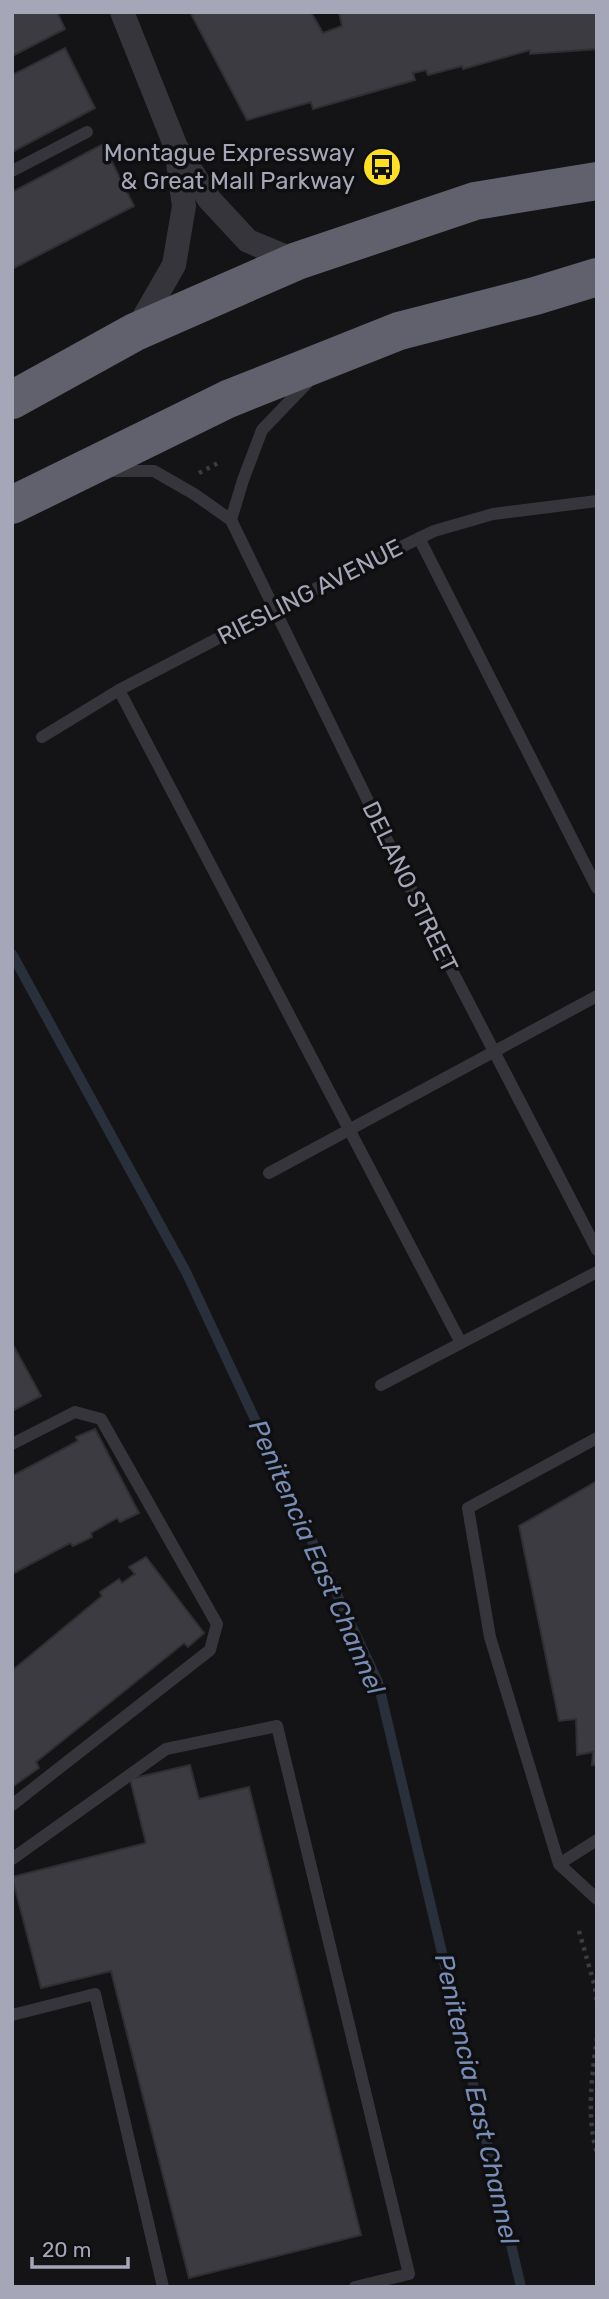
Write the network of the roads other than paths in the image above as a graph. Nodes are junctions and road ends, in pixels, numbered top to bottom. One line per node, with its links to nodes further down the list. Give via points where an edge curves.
1 (122, 12): 3 (street)
2 (87, 132): 4 (lane)
3 (176, 147): 6 (street, via 209,199 248,241); 8 (street, via 184,206 174,265)
4 (12, 171)
5 (597, 181): 6 (highway, via 475,201)
6 (297, 261): 8 (highway)
7 (597, 277): 9 (highway, via 399,331)
8 (135, 332): 10 (highway)
9 (331, 358): 11 (highway, via 228,399); 14 (lane, via 262,430)
10 (12, 400)
11 (80, 471): 13 (highway); 14 (lane, DELANO STREET, via 155,471)
12 (597, 501): 15 (lane, RIESLING AVENUE, via 493,514)
13 (12, 505)
14 (231, 520): 16 (lane, DELANO STREET)
15 (419, 538): 16 (lane, RIESLING AVENUE); 19 (lane)
16 (274, 609): 17 (lane, RIESLING AVENUE); 21 (lane, DELANO STREET)
17 (119, 690): 18 (lane, RIESLING AVENUE); 22 (lane)
18 (42, 737)
19 (597, 888)
20 (597, 996): 21 (lane)
21 (492, 1051): 22 (lane); 24 (lane, DELANO STREET)
22 (349, 1129): 23 (lane); 26 (lane)
23 (269, 1173)
24 (597, 1250)
25 (597, 1272): 26 (lane)
26 (461, 1343): 27 (lane)
27 (382, 1385)
28 (597, 1438): 33 (lane, via 468,1508 491,1637)
29 (12, 1444): 30 (lane, via 75,1412 102,1419 217,1624 210,1650)
30 (12, 1805)
31 (597, 1840): 33 (lane)
32 (12, 1859): 37 (lane, via 166,1749 277,1726 409,2274)
33 (559, 1864): 34 (lane)
34 (597, 1899)
35 (12, 2015): 36 (lane, via 94,1994)
36 (163, 2287)
37 (355, 2287)

